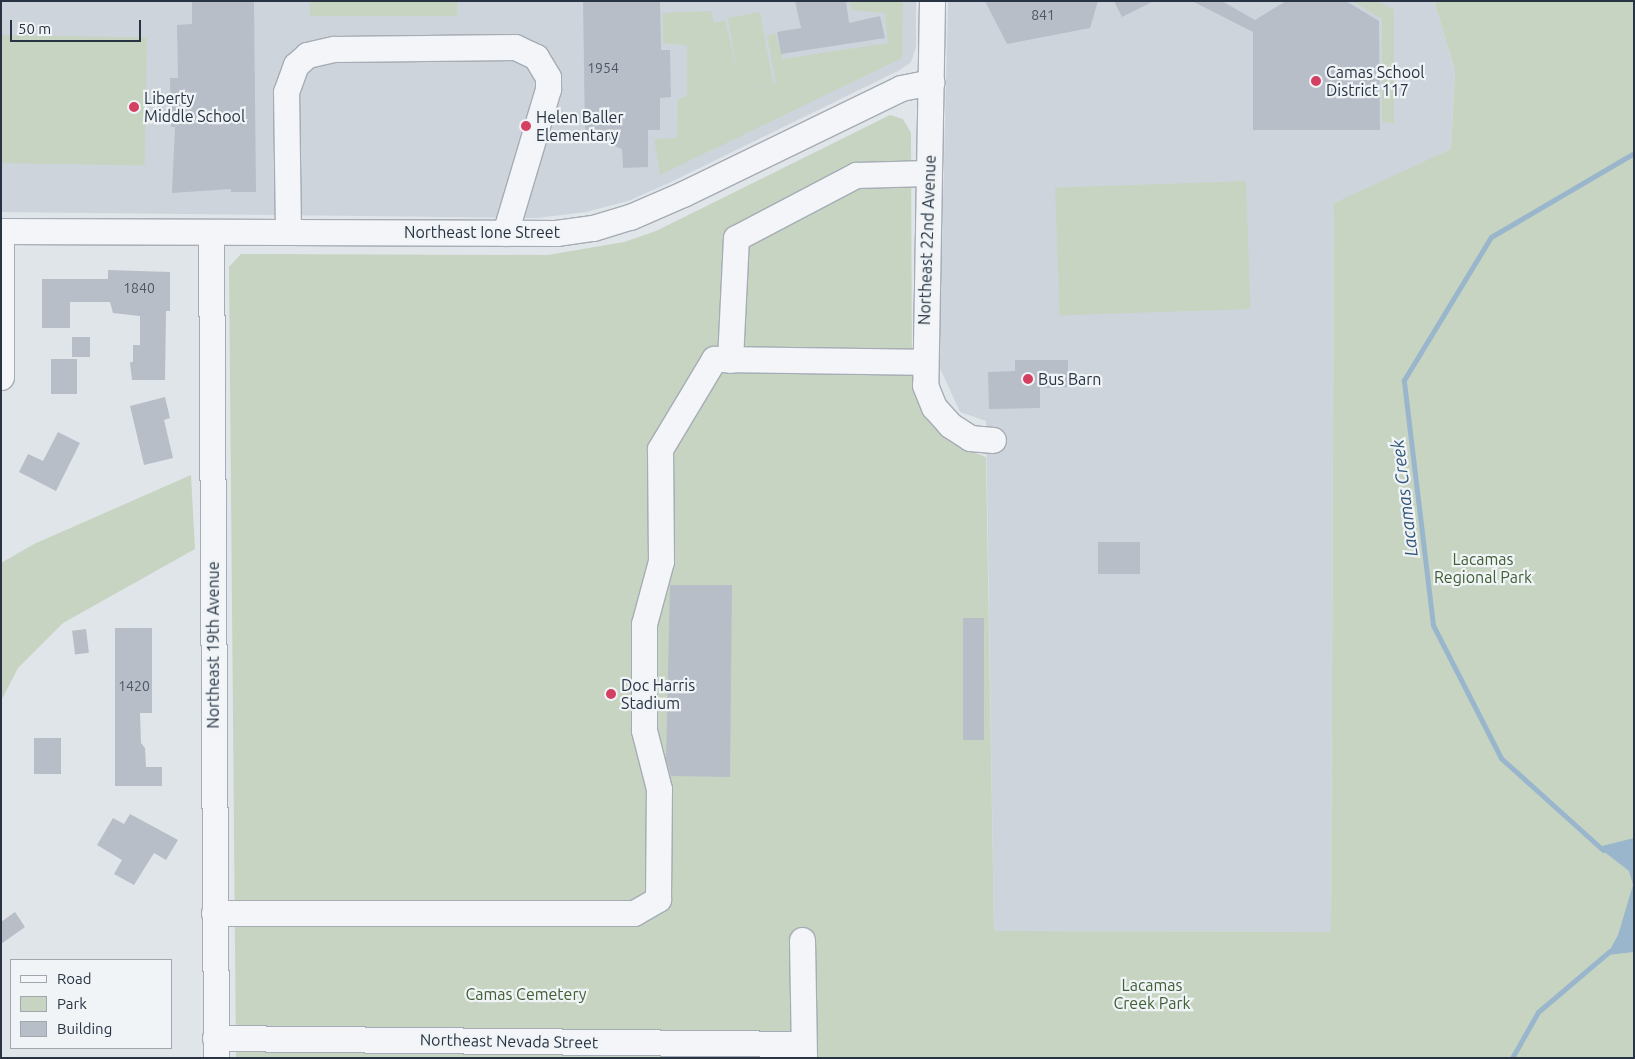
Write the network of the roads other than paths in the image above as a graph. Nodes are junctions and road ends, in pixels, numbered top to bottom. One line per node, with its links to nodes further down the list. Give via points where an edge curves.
1 (932, 1): 2 (street, Northeast 22nd Avenue)
2 (931, 82): 3 (street, Northeast 22nd Avenue); 7 (street, Northeast Ione Street, via 901,88 630,217 593,228 556,233)
3 (928, 173): 8 (street, via 856,175 736,238); 9 (street, Northeast 22nd Avenue)
4 (1, 230): 5 (street, Northeast Ione Street); 10 (street)
5 (211, 232): 6 (street, Northeast Ione Street); 12 (street, Northeast 19th Avenue)
6 (288, 232): 7 (street, Northeast Ione Street); 7 (street, via 286,92 296,65 307,55 334,49 515,47 536,57 548,77 548,89)
7 (505, 233)
8 (722, 359): 9 (street); 12 (street, via 660,448 661,561 644,624 644,730 658,789 658,899 634,913)
9 (923, 362): 11 (street, Northeast 22nd Avenue, via 928,393 934,407 950,425 970,438)
10 (1, 377)
11 (993, 440)
12 (214, 913): 14 (street, Northeast 19th Avenue)
13 (802, 940): 17 (street)
14 (216, 1048): 15 (street, Northeast Nevada Street)
15 (247, 1048): 16 (street, Northeast Nevada Street)
16 (447, 1049): 17 (street, Northeast Nevada Street)
17 (804, 1051)

